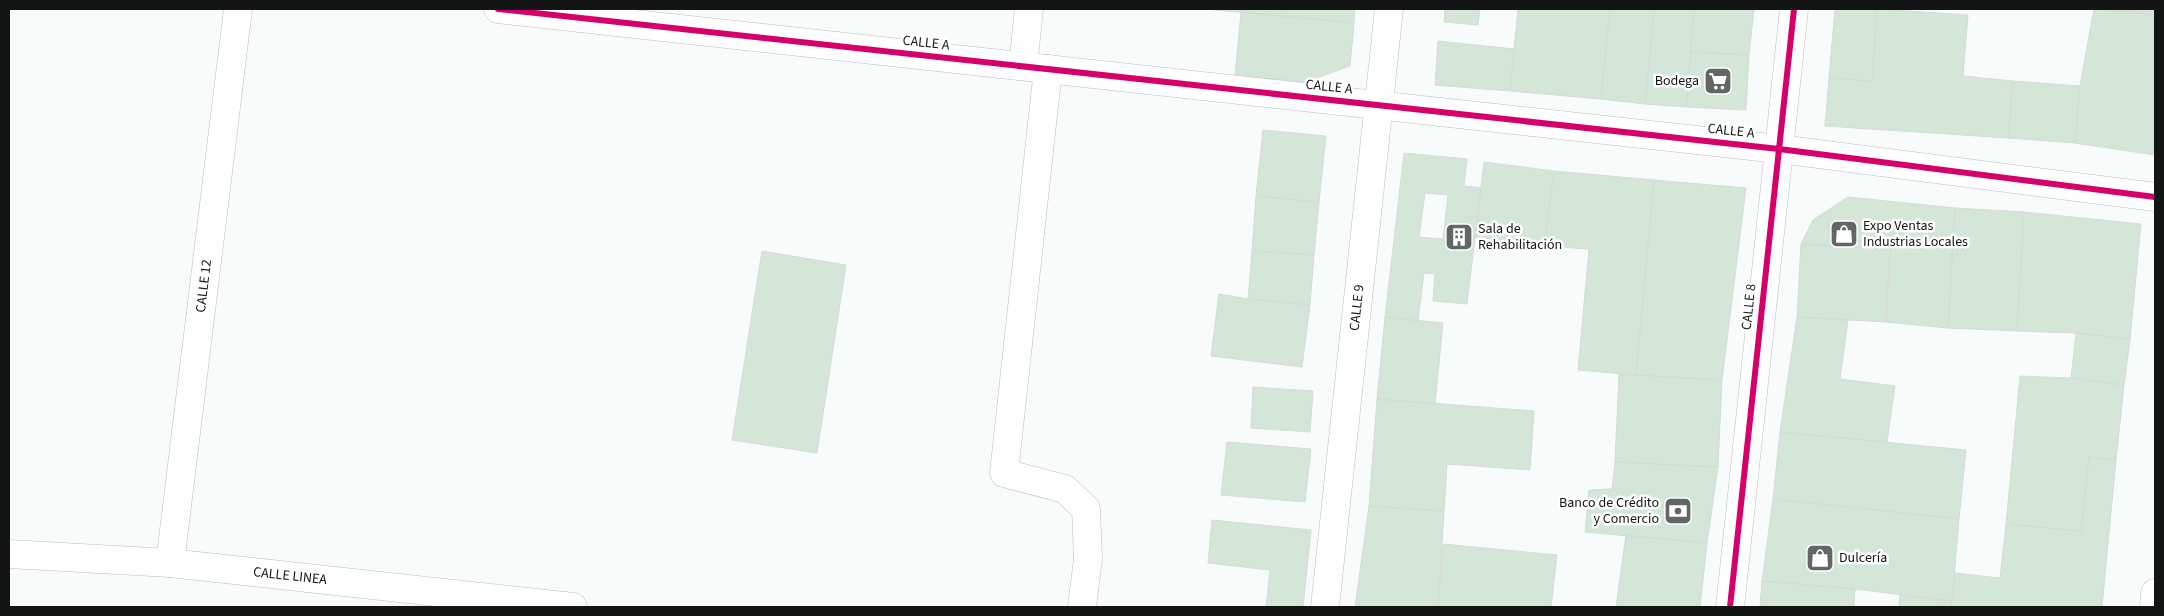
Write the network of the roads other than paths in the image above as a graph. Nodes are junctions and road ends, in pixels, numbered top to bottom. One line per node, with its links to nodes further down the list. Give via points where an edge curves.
1 (238, 9): 12 (street, CALLE 12)
2 (498, 9): 6 (street, CALLE A)
3 (1029, 9): 7 (street)
4 (1389, 9): 8 (street, CALLE 9)
5 (1794, 9): 9 (street, CALLE 8)
6 (681, 19): 7 (street, CALLE A)
7 (1035, 68): 8 (street, CALLE A); 15 (street, via 1004,473 1065,489 1086,508 1088,559)
8 (1379, 105): 9 (street, CALLE A); 16 (street, CALLE 9)
9 (1779, 149): 10 (street, CALLE A); 17 (street, CALLE 8)
10 (2155, 196)
11 (9, 554): 12 (street, CALLE LINEA)
12 (170, 563): 14 (street, CALLE LINEA)
13 (2155, 593): 18 (street)
14 (573, 607)
15 (1082, 607)
16 (1325, 607)
17 (1730, 607)
18 (2154, 607)

